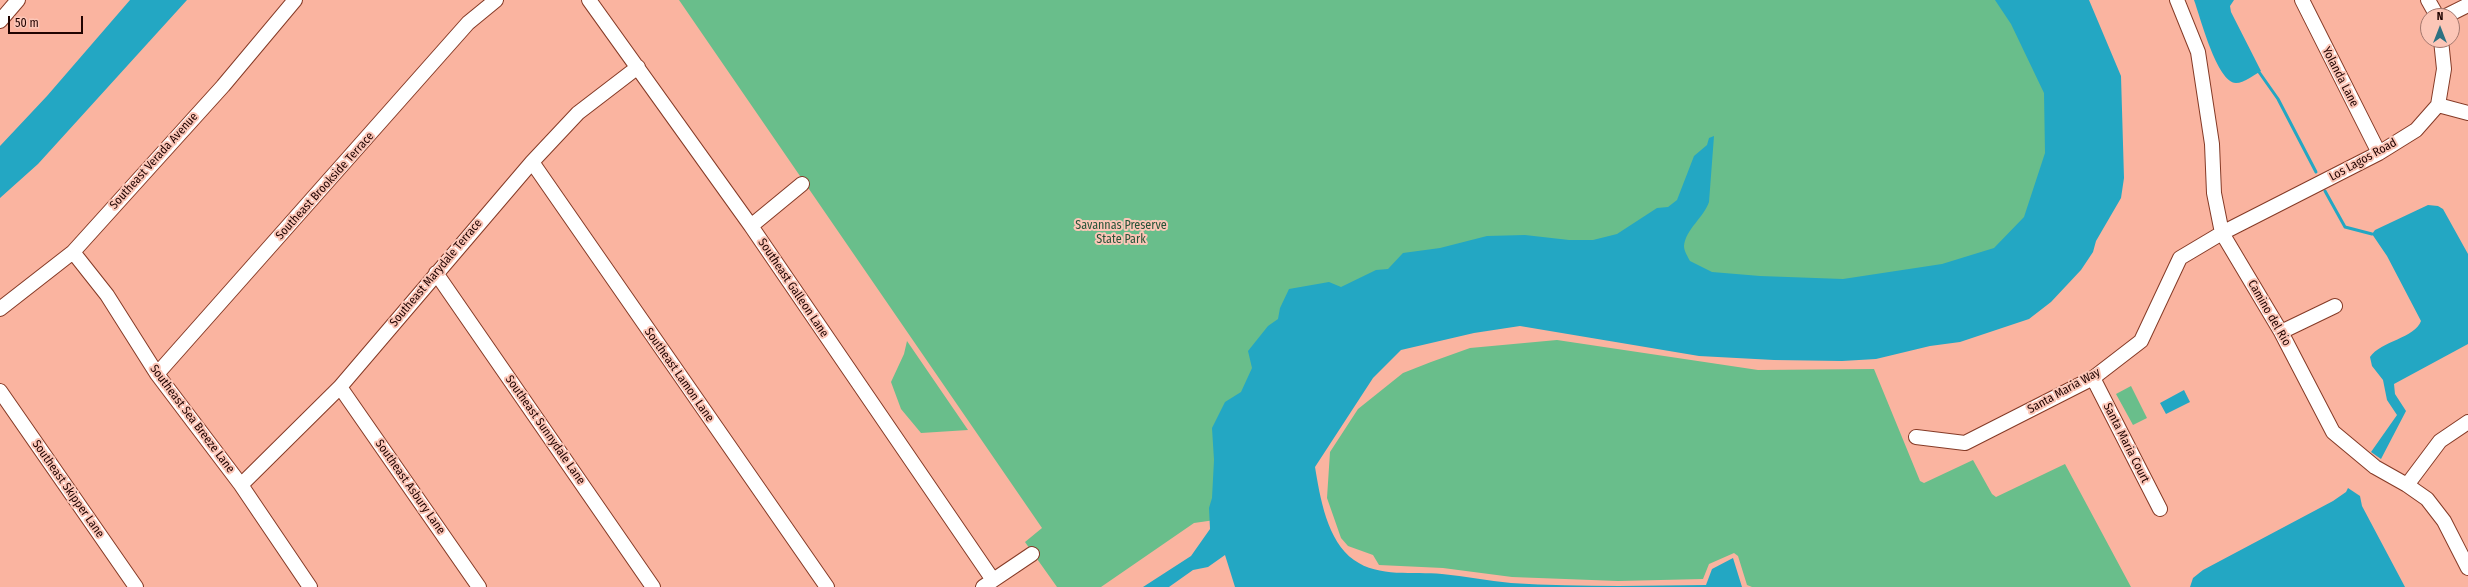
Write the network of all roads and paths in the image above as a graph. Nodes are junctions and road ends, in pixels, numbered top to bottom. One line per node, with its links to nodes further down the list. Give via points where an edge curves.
1 (18, 0): 7 (street)
2 (295, 0): 17 (street, Southeast Verada Avenue, via 223,86)
3 (496, 0): 22 (street, Southeast Brookside Terrace, via 468,23)
4 (589, 0): 9 (street, Southeast Galleon Lane)
5 (2177, 0): 16 (street, Camino del Rio, via 2198,52 2212,144 2214,193)
6 (2302, 0): 12 (street, Yolanda Lane)
7 (0, 21)
8 (2442, 48): 10 (street, via 2444,68)
9 (638, 67): 13 (street, Southeast Marydale Terrace, via 578,114); 15 (street, Southeast Galleon Lane)
10 (2438, 105): 11 (street); 12 (street, Los Lagos Road, via 2416,130)
11 (2468, 113)
12 (2379, 153): 16 (street, Los Lagos Road)
13 (532, 162): 18 (street, Southeast Marydale Terrace); 38 (street, Southeast Lamon Lane)
14 (802, 184): 15 (street)
15 (751, 226): 33 (street, Southeast Galleon Lane)
16 (2222, 233): 21 (street, Camino del Rio); 23 (street, Santa Maria Way, via 2180,258 2141,341)
17 (73, 252): 20 (street, Southeast Verada Avenue); 22 (street, Southeast Sea Breeze Lane, via 107,295)
18 (436, 273): 24 (street, Southeast Marydale Terrace); 37 (street, Southeast Sunnydale Lane)
19 (2335, 306): 21 (street)
20 (0, 309)
21 (2281, 332): 29 (street, Camino del Rio, via 2333,432 2370,464)
22 (157, 374): 28 (street, Southeast Sea Breeze Lane)
23 (2093, 378): 27 (street, Santa Maria Way, via 1965,444); 30 (street, Santa Maria Court)
24 (340, 387): 28 (street, Southeast Marydale Terrace); 36 (street, Southeast Asbury Lane)
25 (0, 391): 34 (street, Southeast Skipper Lane)
26 (2468, 422): 29 (street, via 2440,441)
27 (1916, 438)
28 (241, 485): 35 (street, Southeast Sea Breeze Lane)
29 (2408, 485): 32 (street, Camino del Rio, via 2437,510)
30 (2160, 509)
31 (1032, 554): 33 (street)
32 (2468, 568)
33 (988, 583)
34 (136, 587)
35 (310, 587)
36 (479, 587)
37 (653, 587)
38 (827, 587)

